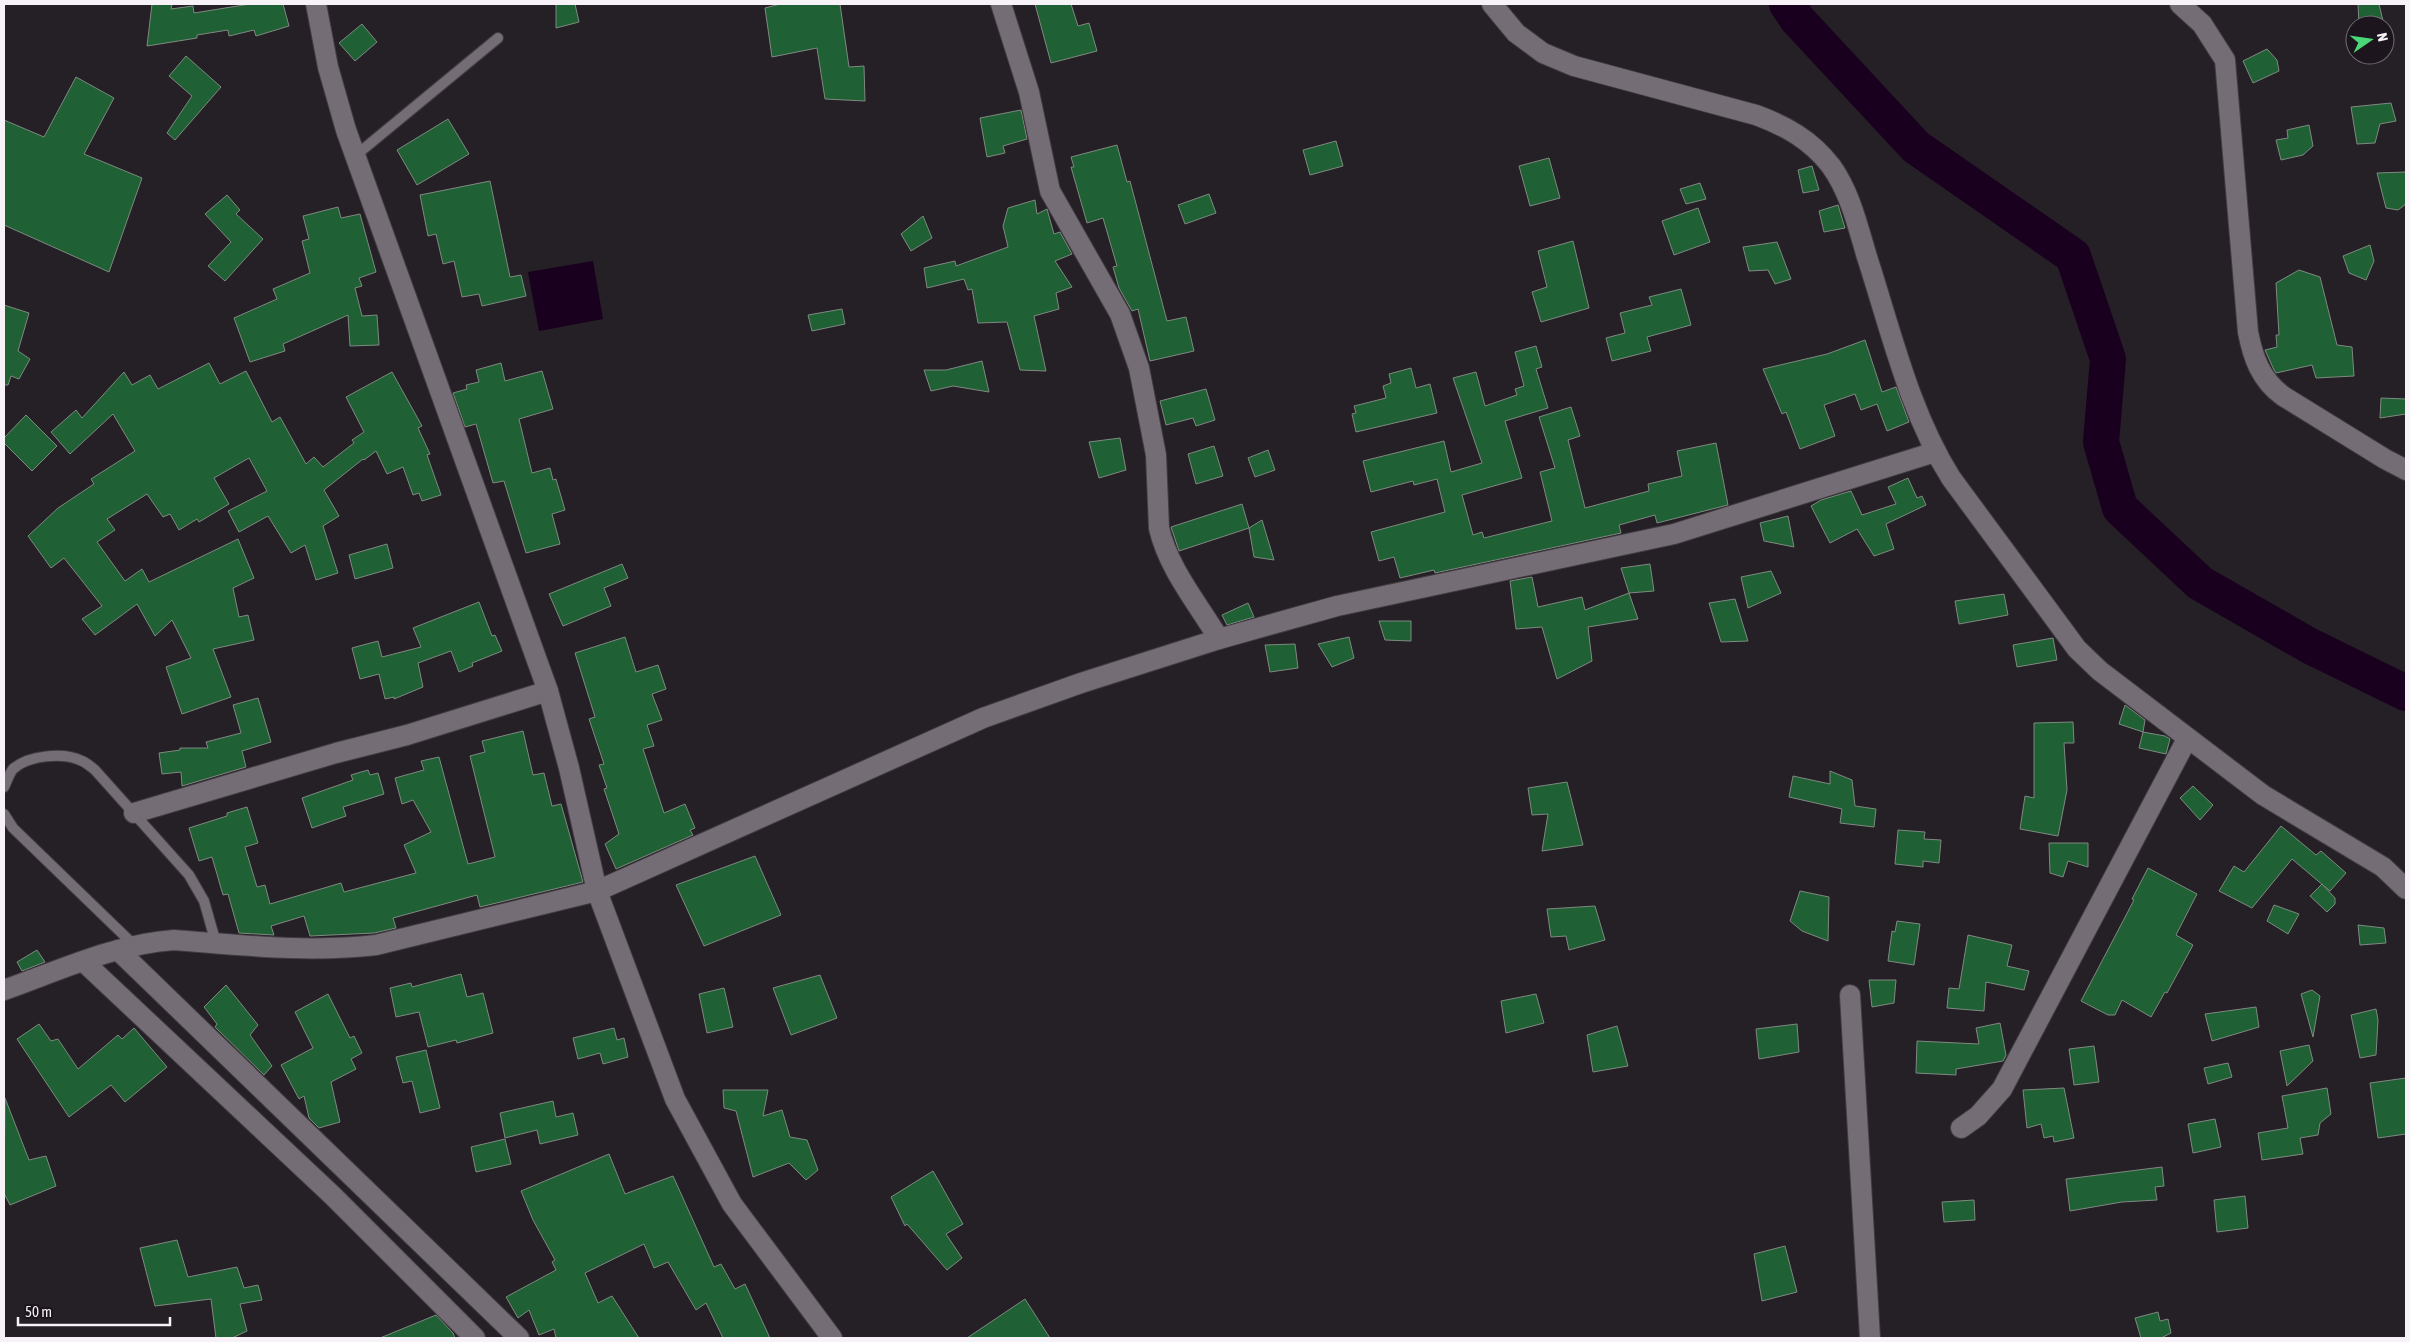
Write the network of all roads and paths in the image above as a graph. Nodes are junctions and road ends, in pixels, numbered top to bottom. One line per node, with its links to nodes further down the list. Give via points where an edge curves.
1 (316, 4): 6 (street, via 328,67)
2 (1000, 4): 9 (street, via 1028,92 1050,191 1120,314 1139,368 1156,455 1162,539)
3 (1492, 4): 7 (street, via 1516,33 1543,53 1574,66 1756,115 1780,124 1817,150 1832,167 1851,206 1916,406)
4 (2180, 4): 8 (street, via 2202,24 2225,60 2248,332 2259,369 2271,388)
5 (498, 38): 6 (lane)
6 (355, 156): 10 (street)
7 (1935, 452): 9 (street, via 1674,534 1337,606); 11 (street, via 2077,649 2123,690)
8 (2406, 470)
9 (1219, 639): 16 (street, via 983,718)
10 (548, 691): 13 (street); 16 (street)
11 (2187, 739): 15 (street, via 2263,795 2383,867); 21 (street, via 2002,1089 1978,1116)
12 (4, 787): 13 (lane, via 12,771 21,763 66,756 82,760 95,770)
13 (134, 813): 17 (lane, via 197,887)
14 (4, 814): 18 (lane)
15 (2406, 889)
16 (598, 891): 17 (street, via 376,945 306,950); 25 (street, via 675,1099 732,1204)
17 (216, 943): 18 (street, via 174,940)
18 (109, 954): 19 (street); 22 (street); 22 (street, via 333,1196)
19 (4, 990)
20 (1850, 996): 26 (street)
21 (1961, 1128)
22 (459, 1303): 23 (street); 24 (street)
23 (475, 1338)
24 (519, 1338)
25 (832, 1338)
26 (1870, 1338)

